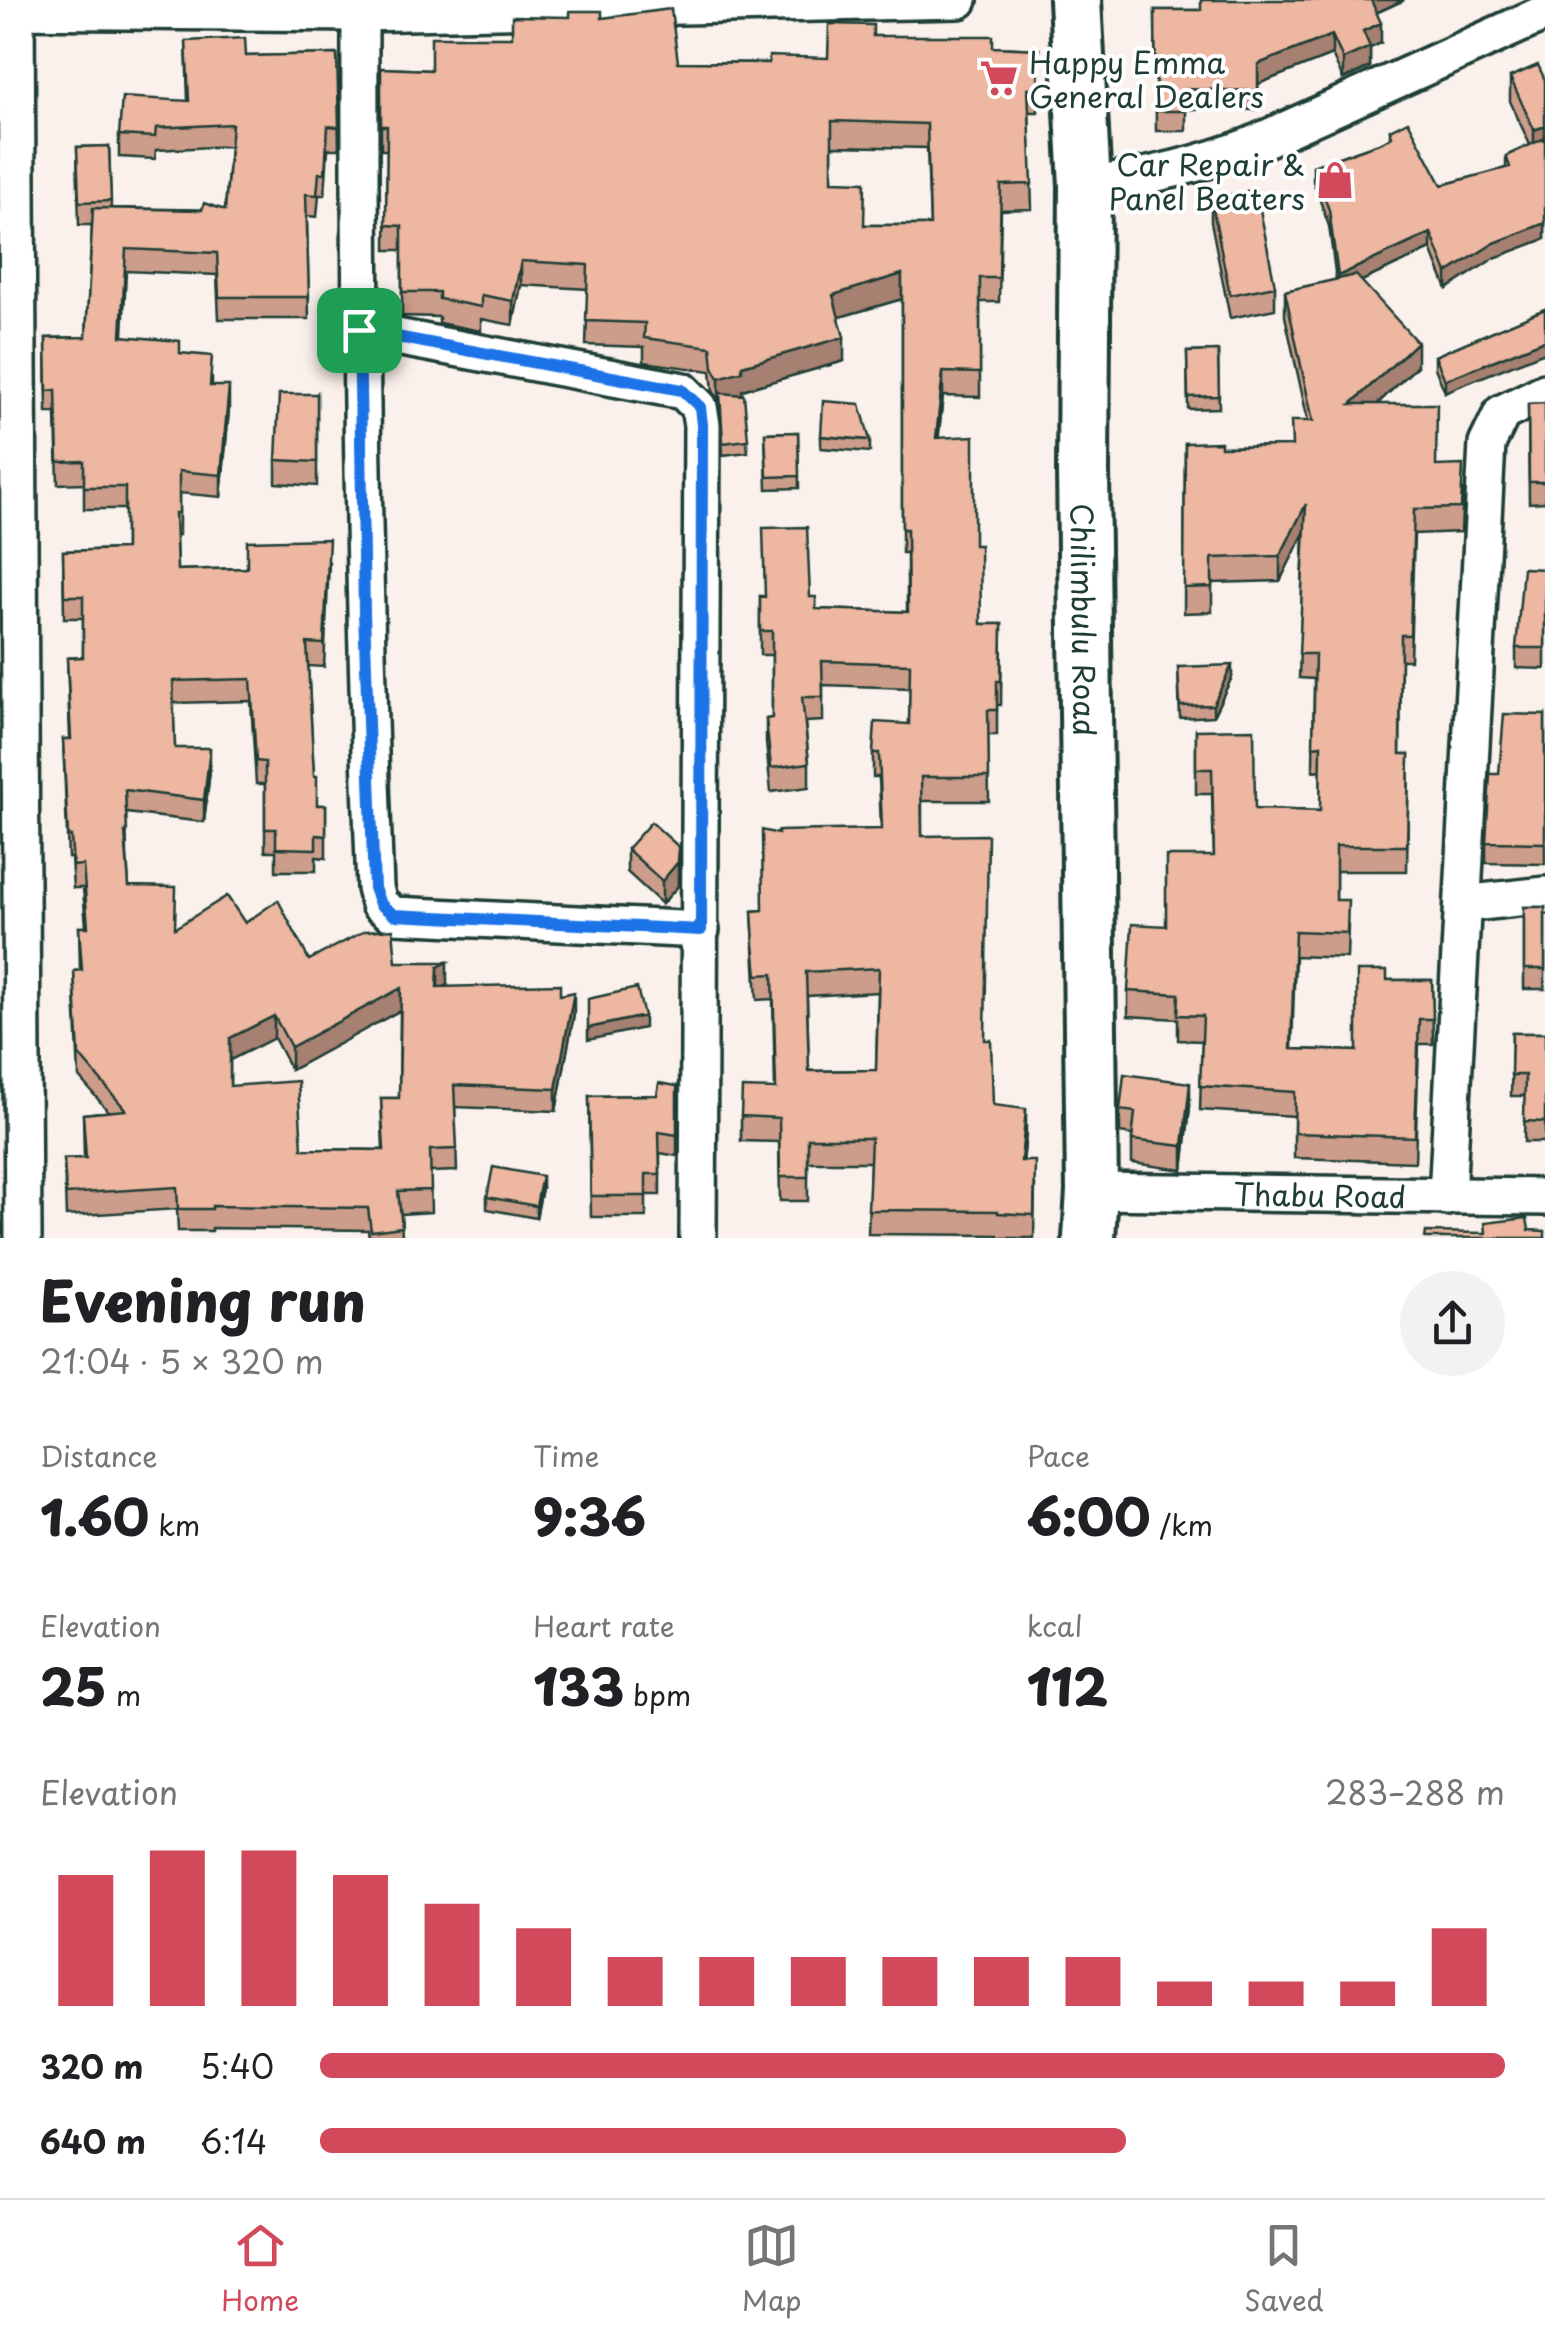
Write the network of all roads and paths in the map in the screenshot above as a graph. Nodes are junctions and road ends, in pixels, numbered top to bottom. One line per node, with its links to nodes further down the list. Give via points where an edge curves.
1 (958, 0): 3 (street)
2 (1075, 0): 7 (main road, Chilimbulu Road)
3 (617, 3): 5 (street)
4 (8, 10): 5 (street); 16 (street)
5 (360, 13): 8 (street)
6 (1545, 13): 7 (street, via 1236,152)
7 (1084, 186): 15 (main road, Chilimbulu Road)
8 (359, 330): 12 (street, via 682,390 700,407); 12 (street, via 374,888 380,904 394,915)
9 (1545, 392): 11 (street, via 1502,414 1487,444)
10 (1545, 896): 11 (street)
11 (1463, 904): 13 (street)
12 (701, 930): 17 (street)
13 (1447, 1197): 14 (street, Thabu Road); 15 (street, Thabu Road)
14 (1545, 1198)
15 (1091, 1214)
16 (23, 1238)
17 (698, 1238)

